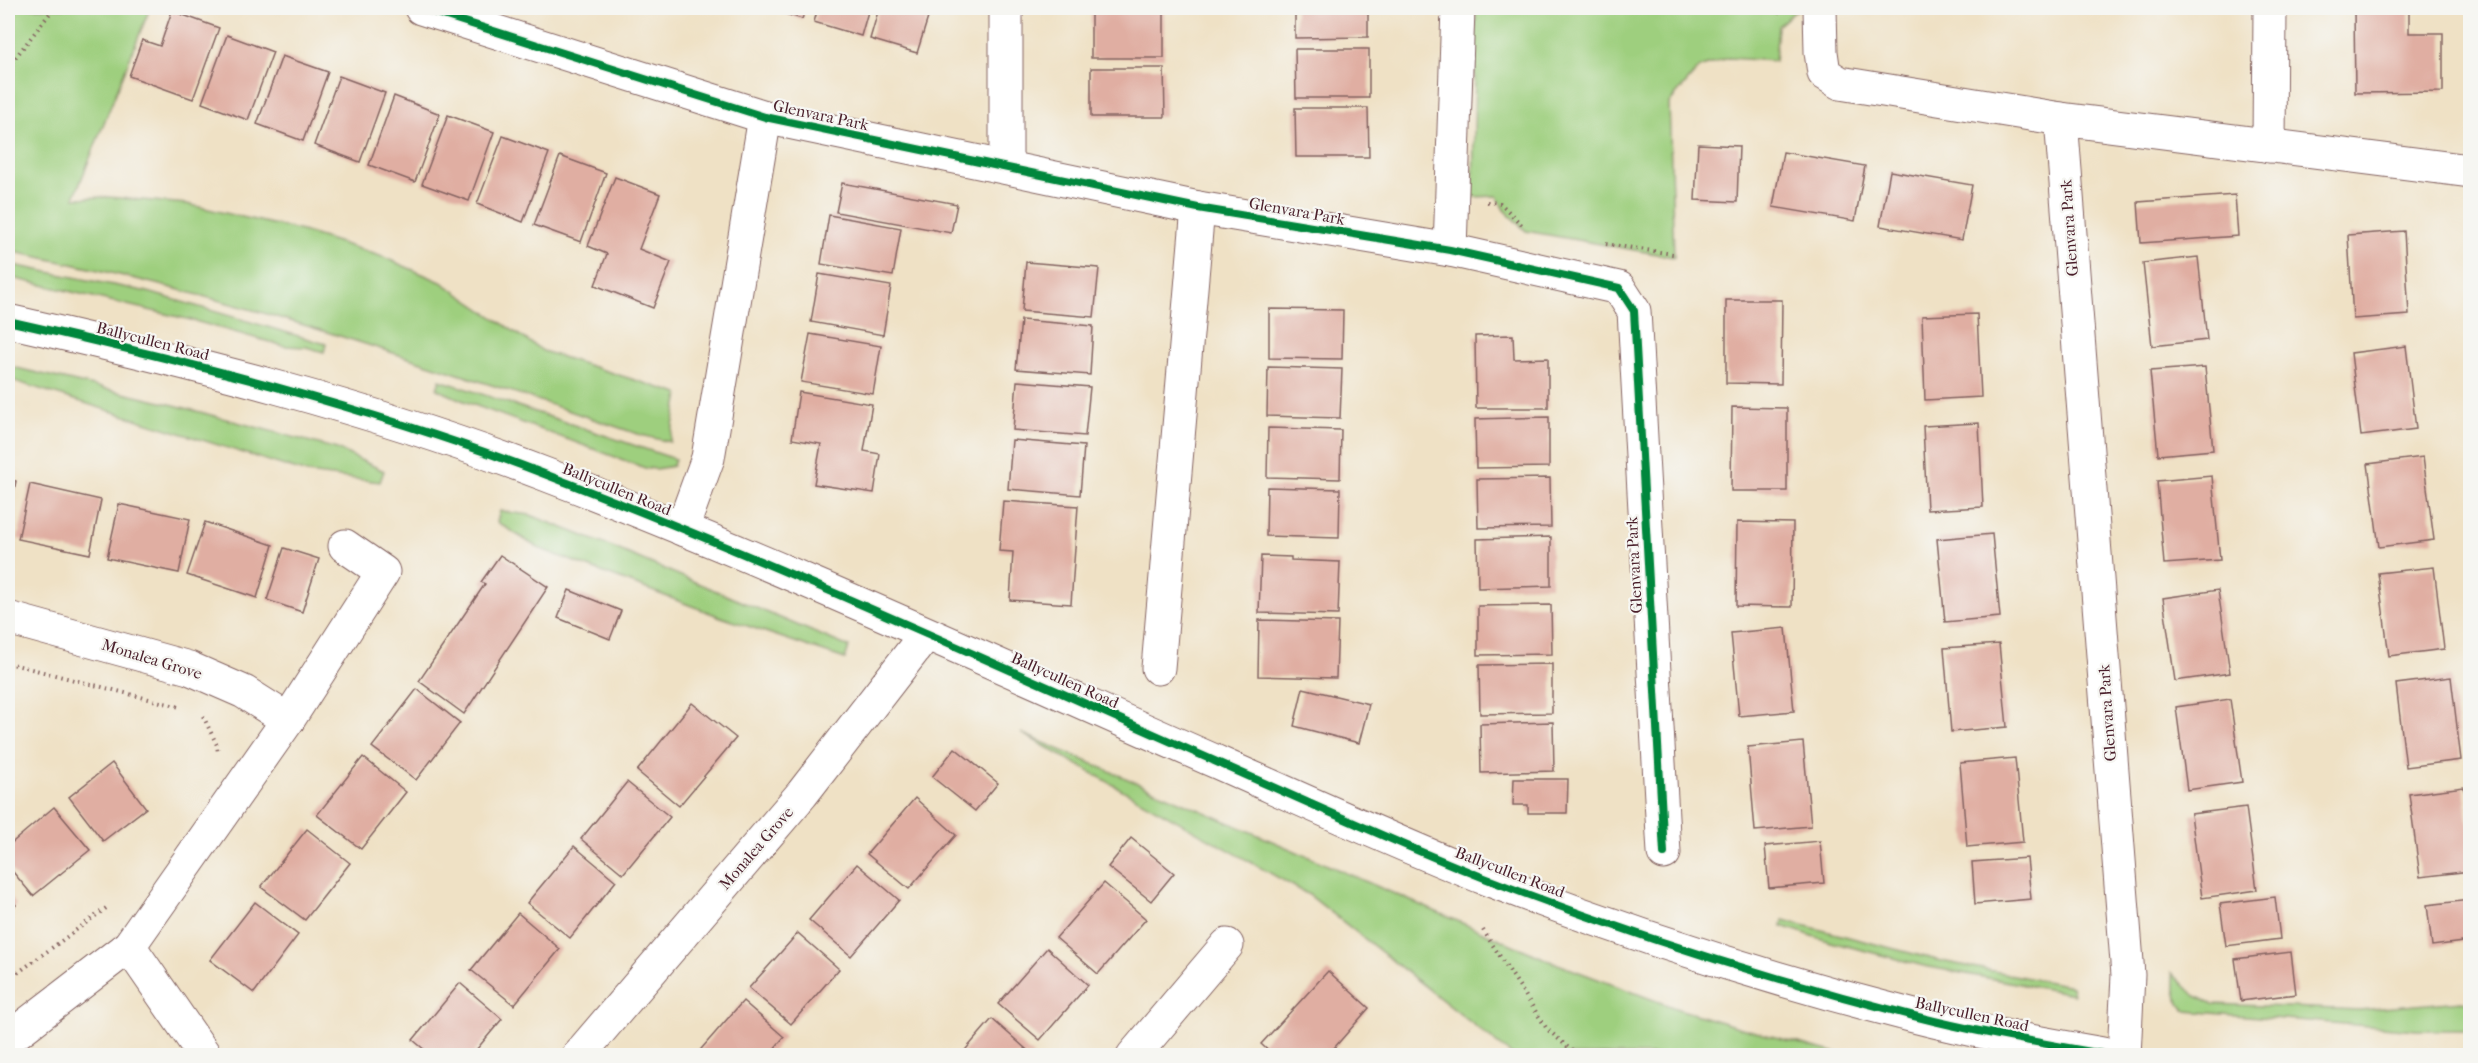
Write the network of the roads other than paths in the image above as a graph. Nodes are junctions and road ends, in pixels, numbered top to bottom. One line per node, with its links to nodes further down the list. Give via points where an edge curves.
1 (421, 8): 6 (street, Glenvara Park)
2 (1006, 8): 9 (street)
3 (1458, 8): 12 (street)
4 (1820, 8): 7 (street, via 1824,73 1840,83)
5 (2270, 8): 8 (street)
6 (765, 117): 9 (street, Glenvara Park); 14 (street, Glenvara Park, via 708,458)
7 (2061, 118): 8 (street); 28 (street, Glenvara Park, via 2127,975)
8 (2269, 146): 10 (street)
9 (1006, 168): 11 (street, Glenvara Park)
10 (2470, 171)
11 (1198, 207): 12 (street, Glenvara Park); 18 (street)
12 (1450, 250): 20 (street, Glenvara Park, via 1619,288 1634,311)
13 (8, 321): 14 (street, Ballycullen Road, via 134,350 353,410 544,474)
14 (682, 529): 17 (street, Ballycullen Road)
15 (345, 546): 19 (street, via 383,572)
16 (8, 618): 19 (street, Monalea Grove, via 189,668 244,692)
17 (926, 634): 25 (street, Monalea Grove, via 802,794); 27 (street, Ballycullen Road, via 1485,878 1612,924 1741,968 1920,1018)
18 (1158, 668)
19 (288, 720): 22 (street)
20 (1664, 853)
21 (1227, 945): 26 (street)
22 (129, 946): 23 (street); 24 (street)
23 (8, 1040)
24 (205, 1056)
25 (578, 1056)
26 (1133, 1056)
27 (2113, 1056)
28 (2124, 1056)

